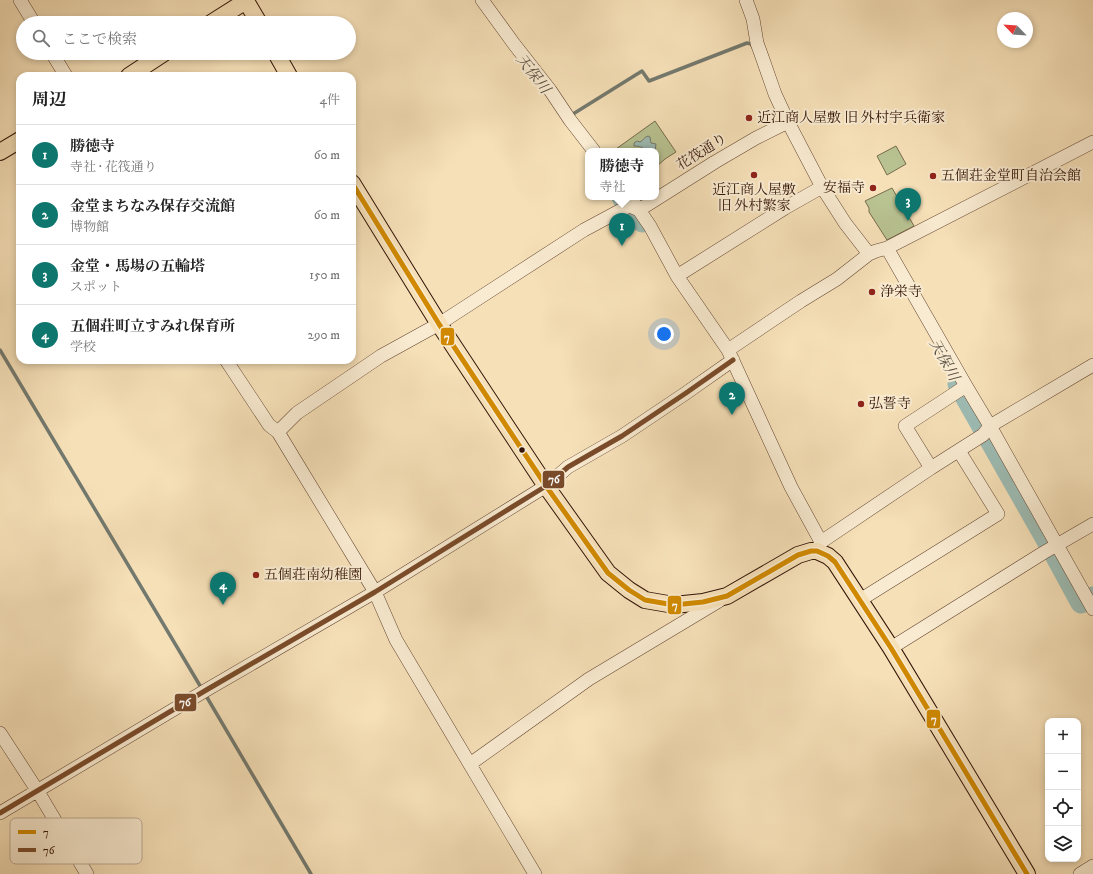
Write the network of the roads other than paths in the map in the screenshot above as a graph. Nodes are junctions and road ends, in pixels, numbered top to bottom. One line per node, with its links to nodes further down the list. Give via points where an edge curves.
1 (20, 0): 5 (street)
2 (246, 0): 6 (main road); 7 (main road)
3 (482, 0): 17 (street)
4 (746, 0): 14 (street, via 753,19 760,54)
5 (30, 16)
6 (222, 16)
7 (255, 16)
8 (56, 60): 11 (street)
9 (153, 60): 12 (main road)
10 (280, 60): 13 (main road)
11 (64, 72)
12 (134, 72)
13 (287, 72)
14 (786, 122): 19 (street); 21 (street, 花筏通り)
15 (16, 142): 18 (main road)
16 (1093, 142): 24 (street)
17 (592, 148)
18 (0, 152)
19 (821, 188): 25 (street); 26 (street)
20 (356, 189): 27 (main road)
21 (659, 191)
22 (641, 200): 23 (street, 花筏通り)
23 (631, 205): 26 (street, via 650,226); 27 (street, 花筏通り, via 577,234)
24 (887, 248): 25 (street); 31 (street)
25 (869, 254): 28 (street)
26 (677, 276): 28 (street)
27 (439, 324): 33 (street, 花筏通り, via 381,356 297,413); 36 (main road)
28 (730, 355): 36 (street, via 686,393 622,436 568,467); 38 (street)
29 (229, 364): 33 (street, via 268,425)
30 (1093, 365): 32 (street)
31 (963, 389): 32 (street); 35 (street, via 905,426)
32 (987, 430): 34 (street); 39 (street)
33 (278, 432): 40 (street)
34 (959, 451): 35 (street); 42 (street, via 998,514)
35 (931, 468): 38 (street)
36 (546, 486): 40 (street); 41 (main road, via 608,573 644,600 674,605)
37 (1093, 524): 39 (street)
38 (819, 547): 41 (main road, via 798,555); 42 (main road, via 835,562)
39 (1053, 548): 43 (street); 44 (street)
40 (375, 592): 46 (street, via 396,640); 47 (street)
41 (727, 596): 46 (street, via 589,679)
42 (860, 600): 44 (main road)
43 (1091, 605)
44 (891, 648): 54 (main road)
45 (0, 733): 47 (street)
46 (470, 764): 53 (street)
47 (37, 790): 48 (street); 49 (street)
48 (0, 813)
49 (54, 818)
50 (81, 864): 52 (street)
51 (1093, 866): 55 (street)
52 (87, 874)
53 (535, 874)
54 (1027, 874)
55 (1080, 874)

